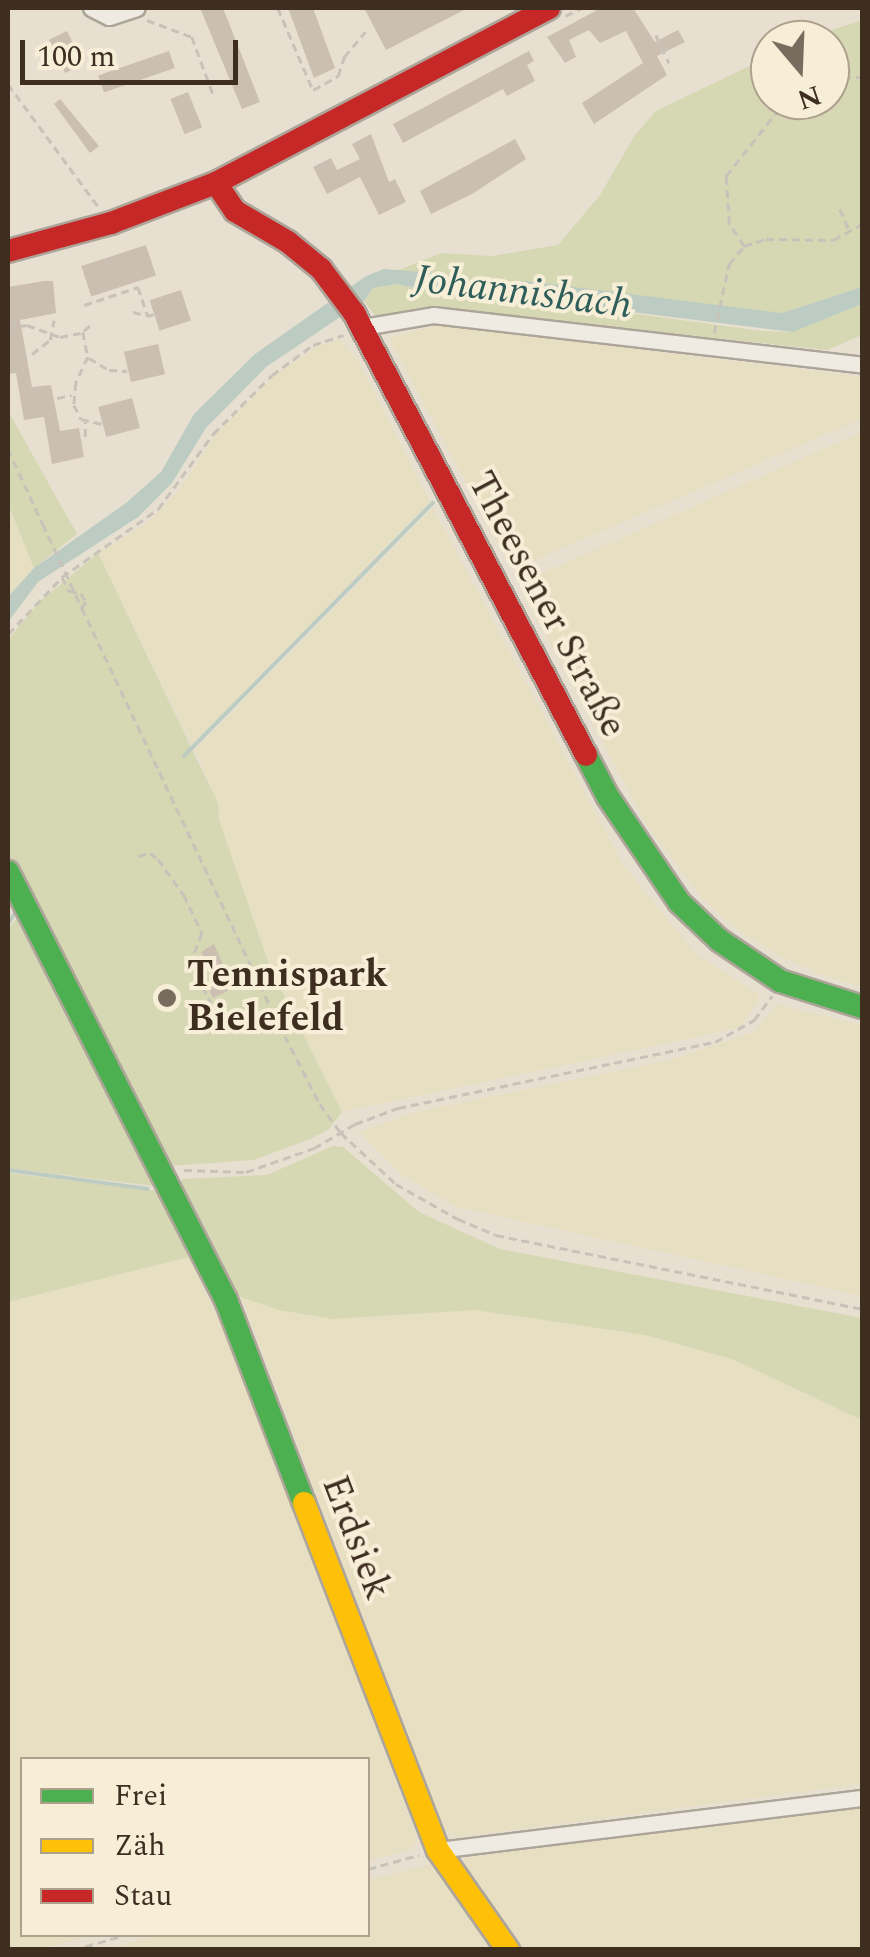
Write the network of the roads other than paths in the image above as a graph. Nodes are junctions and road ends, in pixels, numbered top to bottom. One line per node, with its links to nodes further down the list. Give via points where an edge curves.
1 (91, 8): 3 (street, via 108,17)
2 (550, 8): 4 (street)
3 (132, 10)
4 (216, 183): 5 (street, via 110,224); 6 (street, Theesener Straße, via 234,211 288,242 338,290)
5 (8, 251)
6 (363, 327): 7 (street, via 433,315); 9 (street, Theesener Straße, via 643,854 719,940 780,981)
7 (862, 365)
8 (8, 872): 11 (street, Erdsiek, via 226,1300)
9 (862, 1007)
10 (862, 1798): 11 (street)
11 (438, 1850): 12 (street, Erdsiek)
12 (508, 1950)

